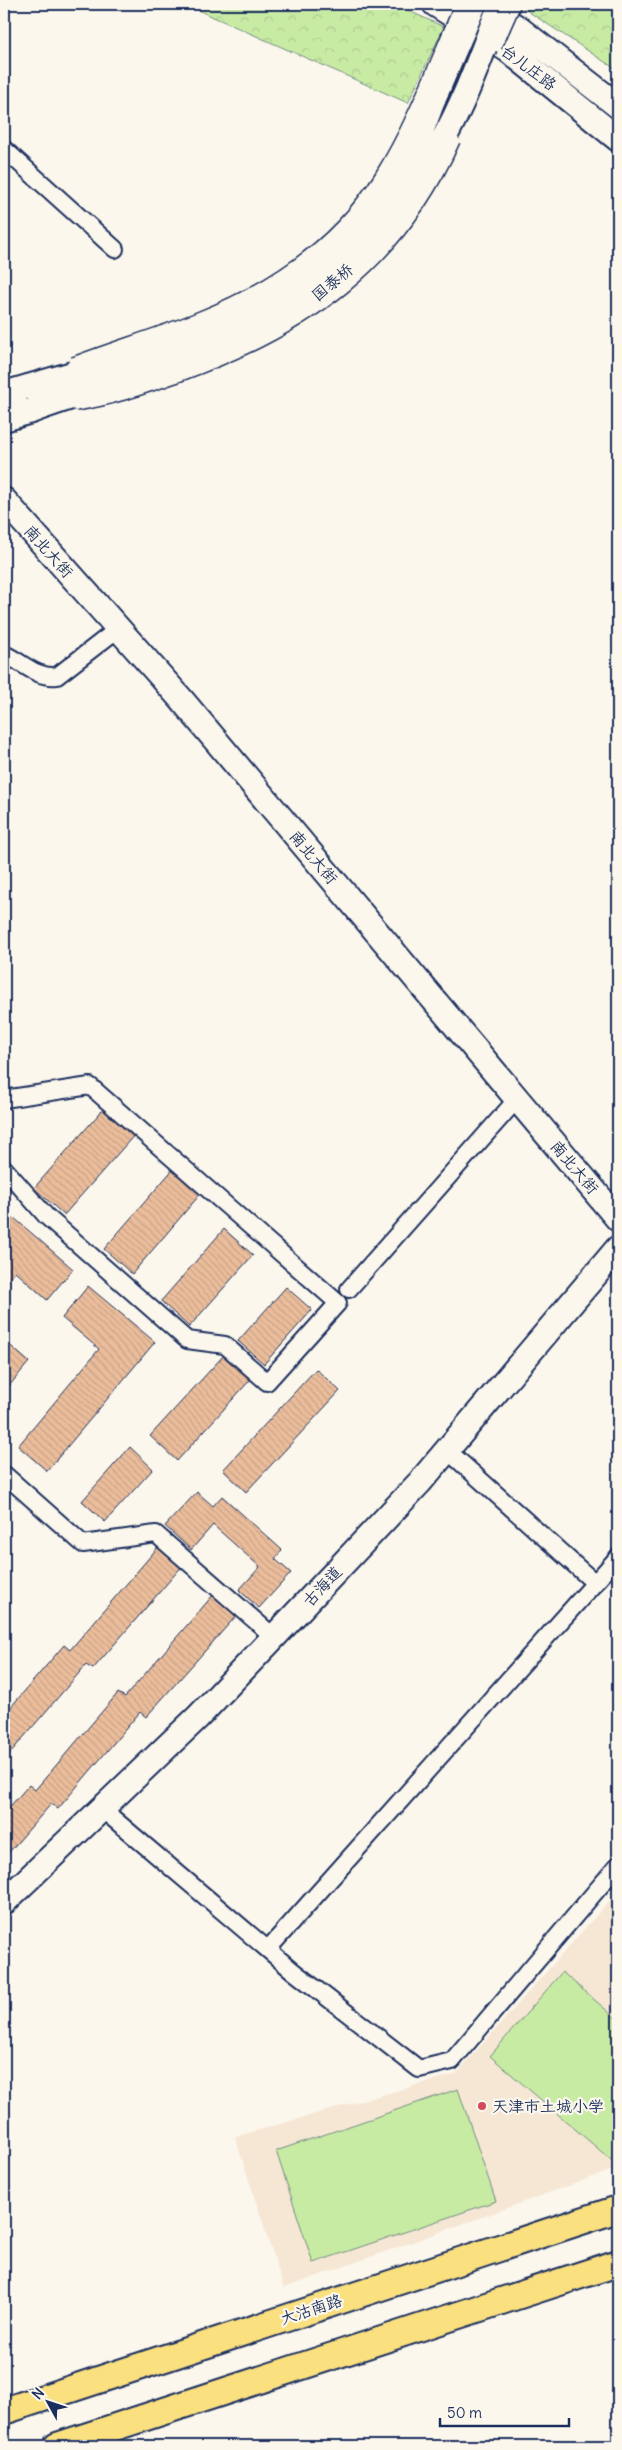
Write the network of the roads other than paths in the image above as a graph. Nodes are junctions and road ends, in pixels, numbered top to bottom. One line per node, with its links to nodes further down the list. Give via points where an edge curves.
1 (435, 4): 10 (street, 台儿庄路, via 508,50)
2 (460, 4): 13 (lane, bridge, via 406,129 379,177 340,226 309,255 279,277 226,305 74,362)
3 (474, 4): 13 (street, 国泰桥, bridge, via 412,150 374,208 318,266 264,303 218,324)
4 (479, 4): 9 (street, 台儿庄路, via 518,28)
5 (502, 4): 15 (street, 国泰桥, bridge, via 444,139 385,229 333,283 287,315 226,346)
6 (516, 4): 7 (lane, bridge)
7 (493, 55)
8 (482, 81): 15 (lane, bridge, via 435,182 398,236 355,281 292,327 207,366 126,395 89,404)
9 (618, 106)
10 (618, 139)
11 (4, 149): 12 (street)
12 (115, 249)
13 (28, 387): 14 (street, 国泰桥)
14 (4, 394)
15 (31, 411): 16 (street, 国泰桥)
16 (4, 419)
17 (4, 500): 18 (street, 南北大街)
18 (119, 628): 19 (street, via 58,676 37,673); 20 (street, 南北大街)
19 (4, 654)
20 (517, 1099): 23 (street, 南北大街); 25 (street)
21 (4, 1100): 22 (street, via 90,1086 338,1303 267,1382 224,1345 187,1340 46,1216)
22 (4, 1168)
23 (618, 1219)
24 (618, 1248): 26 (street, 古海道)
25 (349, 1289)
26 (446, 1450): 29 (street); 30 (street, 古海道, via 420,1482)
27 (4, 1474): 30 (street, via 83,1544 156,1534)
28 (618, 1557): 29 (street)
29 (595, 1583): 34 (street)
30 (274, 1637): 31 (street, 古海道, via 198,1718)
31 (102, 1809): 33 (street, 古海道); 34 (street)
32 (618, 1865): 34 (street, via 452,2062 419,2070)
33 (4, 1902)
34 (268, 1949)
35 (618, 2209): 37 (main road, 大沽南路)
36 (618, 2263): 38 (main road)
37 (4, 2411)
38 (57, 2446)

